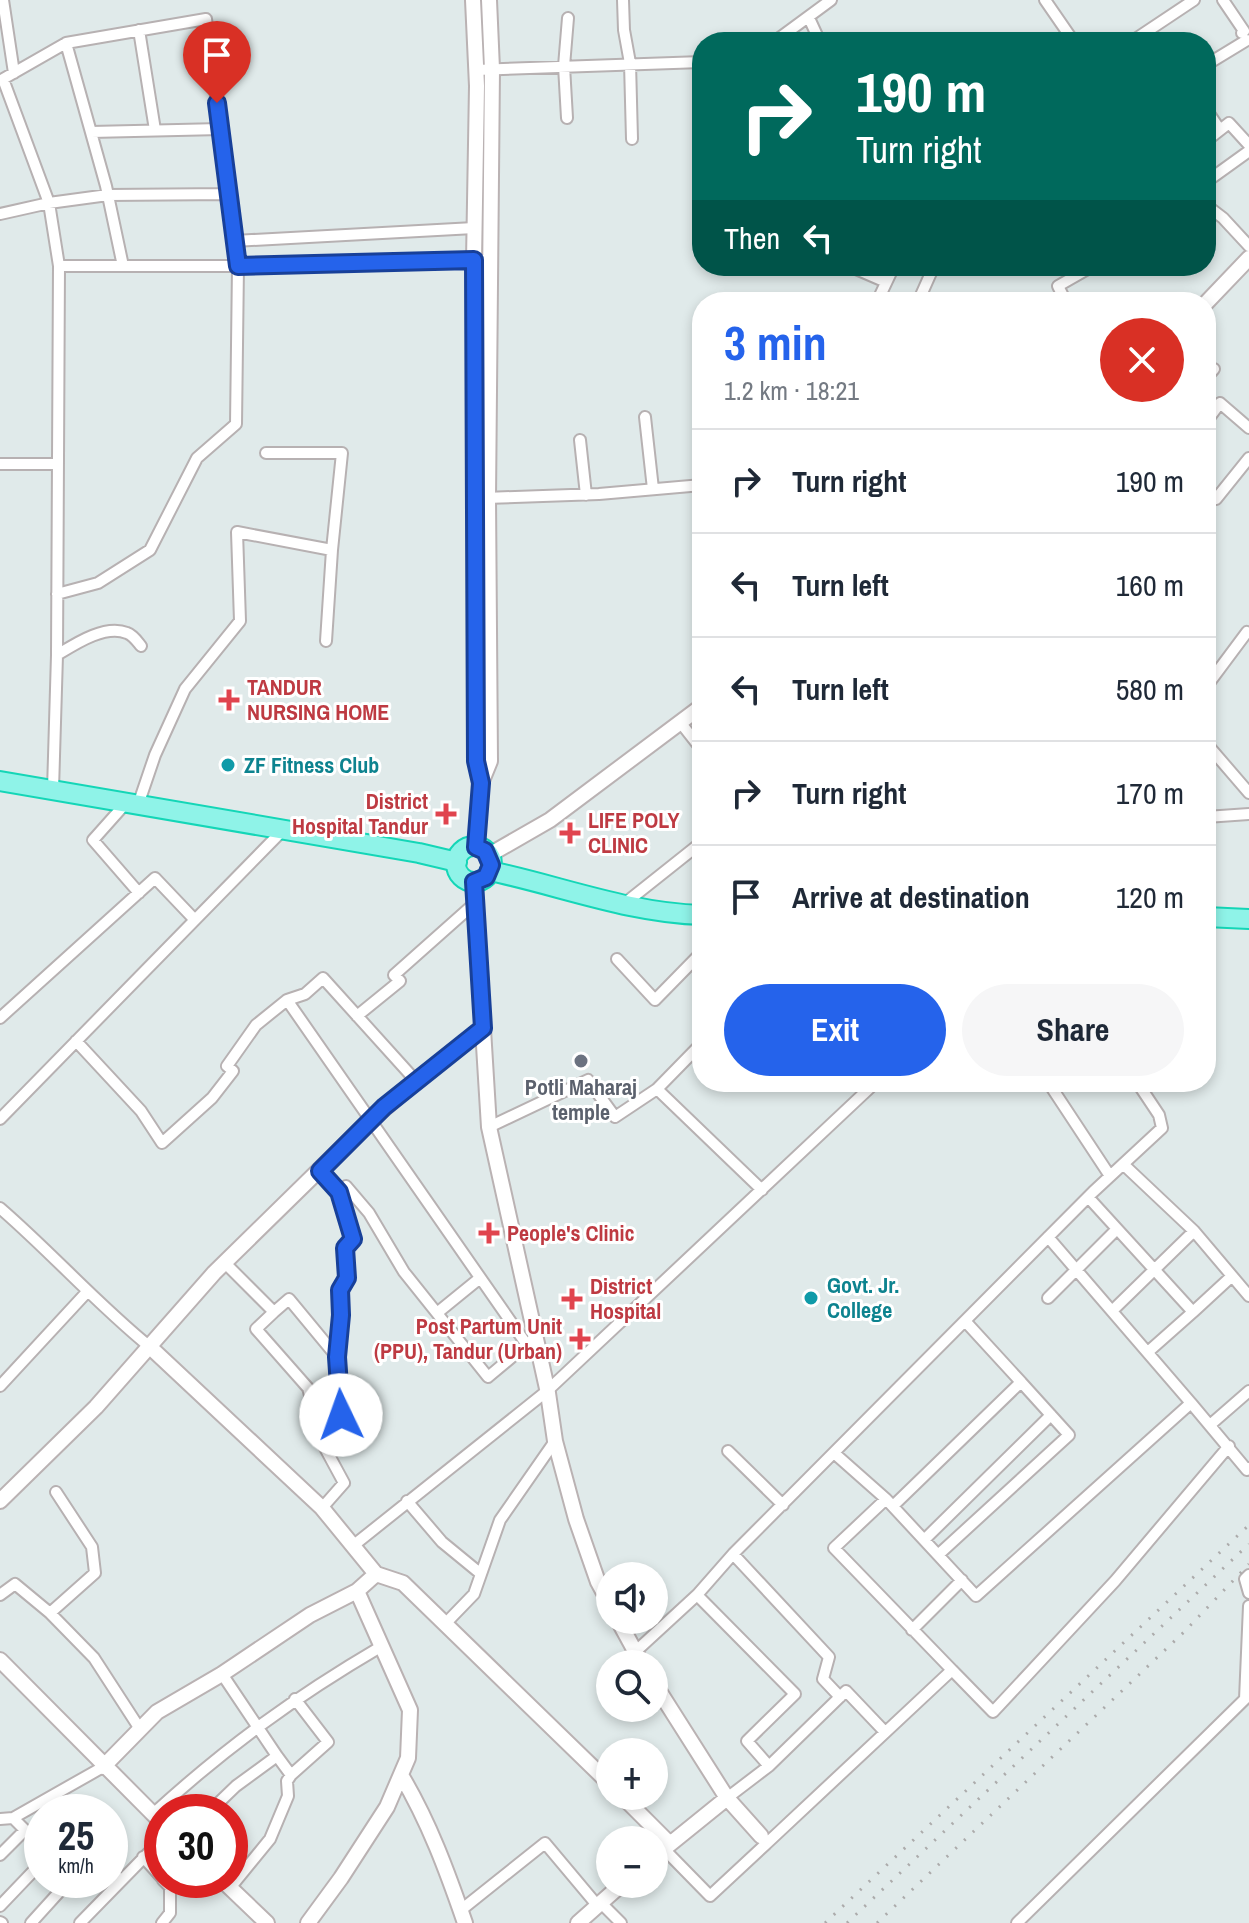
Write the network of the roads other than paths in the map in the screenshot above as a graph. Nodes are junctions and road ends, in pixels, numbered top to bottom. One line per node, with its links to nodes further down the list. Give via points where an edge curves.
1 (3, 0): 24 (street)
2 (473, 0): 23 (street)
3 (489, 0): 22 (street)
4 (623, 0): 20 (street)
5 (831, 0): 10 (street)
6 (1045, 0): 14 (street)
7 (1194, 0): 15 (street)
8 (1223, 0): 16 (street)
9 (568, 18): 21 (street)
10 (809, 18): 12 (street); 13 (street)
11 (139, 30): 17 (street); 27 (street, via 206,19); 28 (street)
12 (789, 32)
13 (815, 32)
14 (1067, 32)
15 (1146, 32)
16 (1247, 37): 18 (street)
17 (66, 43): 24 (street); 30 (street)
18 (1216, 58)
19 (692, 62): 20 (street)
20 (630, 63): 21 (street); 32 (street)
21 (564, 66): 22 (street); 25 (street)
22 (492, 69): 23 (street); 45 (street)
23 (476, 70): 41 (street)
24 (14, 73): 38 (street, via 3,79)
25 (567, 118)
26 (1216, 124): 29 (street)
27 (221, 129): 28 (street); 36 (street)
28 (155, 130): 30 (street)
29 (1220, 130): 31 (street); 33 (street, via 1229,123)
30 (91, 132): 37 (street)
31 (1216, 133)
32 (632, 139)
33 (1249, 145)
34 (1249, 151): 35 (street)
35 (1216, 175)
36 (229, 194): 37 (street); 42 (street)
37 (108, 195): 38 (street); 47 (street)
38 (49, 203): 40 (street); 46 (street)
39 (1216, 213): 43 (street)
40 (0, 214)
41 (474, 228): 42 (street); 45 (street)
42 (234, 241): 48 (street)
43 (1249, 246)
44 (1249, 258): 49 (street)
45 (482, 260): 48 (street); 68 (street)
46 (59, 266): 47 (street); 64 (street)
47 (123, 266): 48 (street)
48 (238, 266): 71 (street, via 236,424 197,458 150,550 98,583)
49 (1243, 274): 56 (street)
50 (872, 276): 53 (street)
51 (889, 276): 53 (street)
52 (1076, 276): 55 (street, via 1058,286)
53 (886, 282): 54 (street)
54 (882, 292)
55 (1061, 292)
56 (1216, 295)
57 (1216, 408): 59 (street, via 1220,403)
58 (645, 417): 66 (street)
59 (1249, 428)
60 (580, 440): 67 (street)
61 (266, 453): 70 (street, via 342,453)
62 (1249, 458): 69 (street)
63 (0, 464): 64 (street)
64 (56, 464): 71 (street)
65 (692, 486): 66 (street)
66 (653, 489): 67 (street)
67 (586, 495): 68 (street)
68 (481, 498): 89 (street, via 476,761)
69 (1216, 499)
70 (332, 550): 73 (street); 84 (street, via 237,532 240,621 185,689)
71 (57, 594): 75 (street)
72 (1249, 633): 76 (street)
73 (326, 641)
74 (141, 646): 75 (street, via 129,633 114,630)
75 (57, 655): 82 (street)
76 (1216, 674)
77 (692, 713): 78 (street)
78 (680, 722): 79 (street); 89 (street, via 550,820)
79 (692, 737)
80 (1216, 755): 83 (street)
81 (0, 781): 82 (highway)
82 (53, 790): 84 (highway)
83 (1249, 793)
84 (132, 804): 87 (highway); 92 (street, via 93,840)
85 (1249, 814): 86 (street)
86 (1216, 816)
87 (283, 830): 90 (highway); 97 (street)
88 (692, 850): 94 (street)
89 (485, 858): 90 (highway, via 465,849); 91 (highway, via 486,877); 94 (highway)
90 (457, 862): 91 (highway, via 462,878)
91 (474, 882): 93 (street)
92 (139, 893): 97 (street, via 155,878); 103 (street)
93 (475, 903): 102 (street, via 394,975 400,981); 104 (street)
94 (623, 906): 95 (highway)
95 (692, 914)
96 (1216, 917): 98 (highway)
97 (194, 919): 105 (street)
98 (1249, 919)
99 (617, 959): 100 (street, via 655,1000)
100 (692, 962)
101 (287, 1000): 102 (street, via 305,994 323,978); 105 (street, via 256,1025 227,1066 233,1071 212,1098 162,1143 141,1111); 113 (street)
102 (357, 1016): 107 (street)
103 (0, 1018)
104 (483, 1028): 107 (street); 114 (street)
105 (76, 1041): 112 (street)
106 (692, 1053): 108 (street)
107 (416, 1081): 113 (street)
108 (657, 1089): 114 (street, via 615,1117 588,1080); 118 (street)
109 (865, 1092): 118 (street)
110 (1056, 1092): 117 (street)
111 (1144, 1092): 115 (street, via 1162,1128)
112 (2, 1114)
113 (370, 1120): 116 (street); 129 (street)
114 (489, 1127): 138 (street)
115 (1123, 1164): 117 (street); 123 (street)
116 (320, 1171): 119 (street); 125 (street)
117 (1110, 1176): 120 (street)
118 (762, 1190): 144 (street)
119 (339, 1192): 136 (street, via 346,1186 369,1213 404,1272); 141 (street, via 353,1239 345,1248 347,1278 340,1290)
120 (1088, 1197): 122 (street); 124 (street)
121 (0, 1208): 130 (street)
122 (1117, 1229): 126 (street); 127 (street)
123 (1194, 1231): 127 (street); 128 (street)
124 (1048, 1237): 126 (street); 137 (street)
125 (225, 1263): 134 (street); 139 (street)
126 (1076, 1269): 132 (street); 133 (street)
127 (1154, 1270): 133 (street); 135 (street)
128 (1232, 1276): 131 (street); 135 (street)
129 (480, 1278): 136 (street); 138 (street)
130 (87, 1292): 139 (street); 143 (street)
131 (1249, 1296)
132 (1048, 1298)
133 (1112, 1311): 140 (street)
134 (274, 1312): 141 (street, via 289,1299); 149 (street, via 256,1329 308,1388)
135 (1193, 1312): 140 (street)
136 (437, 1313): 138 (street, via 488,1377)
137 (965, 1321): 142 (street); 153 (street)
138 (531, 1341): 144 (street)
139 (150, 1347): 156 (street); 160 (street)
140 (1149, 1351): 146 (street)
141 (337, 1357): 149 (street, via 341,1415)
142 (1021, 1382): 147 (street); 158 (street)
143 (0, 1386)
144 (547, 1391): 150 (street); 157 (street)
145 (1249, 1391): 148 (street)
146 (1191, 1403): 148 (street); 169 (street, via 976,1596)
147 (1051, 1415): 161 (street); 164 (street, via 1069,1435)
148 (1210, 1425): 151 (street)
149 (322, 1436): 160 (street, via 344,1483)
150 (555, 1441): 166 (street, via 500,1520); 168 (street)
151 (1229, 1446): 154 (street); 181 (street, via 1115,1581 993,1712)
152 (728, 1451): 159 (street)
153 (834, 1453): 158 (street); 159 (street)
154 (1249, 1468)
155 (56, 1492): 175 (street, via 92,1547 95,1573)
156 (0, 1501)
157 (407, 1501): 162 (street); 166 (street, via 442,1542)
158 (890, 1503): 161 (street); 177 (street, via 834,1548)
159 (783, 1505): 163 (street)
160 (322, 1508): 162 (street)
161 (924, 1540): 164 (street)
162 (354, 1545): 165 (street)
163 (733, 1554): 173 (street); 183 (street, via 829,1657 823,1679)
164 (938, 1555): 169 (street)
165 (376, 1574): 170 (street); 176 (street, via 403,1583)
166 (481, 1574): 176 (street, via 474,1594)
167 (1249, 1575): 171 (street)
168 (596, 1576)
169 (962, 1580): 177 (street)
170 (357, 1591): 178 (street); 182 (street, via 310,1615)
171 (1249, 1593)
172 (0, 1595): 175 (street, via 15,1584)
173 (697, 1595): 179 (street); 190 (street, via 795,1694 747,1741)
174 (1249, 1606): 228 (street, via 1245,1699)
175 (50, 1613): 187 (street, via 94,1658)
176 (445, 1624): 192 (street)
177 (912, 1630): 181 (street)
178 (382, 1646): 184 (street); 194 (street, via 410,1710 408,1758)
179 (646, 1650)
180 (0, 1660): 191 (street)
181 (952, 1670): 188 (street)
182 (222, 1674): 186 (street); 187 (street, via 157,1712)
183 (840, 1697): 188 (street, via 846,1691); 190 (street)
184 (295, 1699): 186 (street); 193 (street, via 328,1742)
185 (668, 1705): 198 (street)
186 (256, 1727): 189 (street); 196 (street)
187 (140, 1729): 191 (street)
188 (885, 1732): 205 (street)
189 (277, 1756): 193 (street); 197 (street)
190 (769, 1766): 198 (street)
191 (103, 1767): 195 (street); 199 (street)
192 (596, 1770)
193 (291, 1775): 210 (street, via 270,1839)
194 (401, 1775): 220 (street, via 420,1807); 225 (street, via 387,1807)
195 (57, 1794)
196 (180, 1794)
197 (228, 1794)
198 (727, 1798): 205 (street); 206 (street)
199 (144, 1806)
200 (633, 1810): 204 (street)
201 (24, 1812): 202 (street)
202 (13, 1818): 203 (street); 207 (street, via 25,1830)
203 (0, 1819)
204 (645, 1826)
205 (764, 1840): 208 (street, via 710,1896)
206 (668, 1846)
207 (0, 1855)
208 (668, 1855)
209 (143, 1857): 211 (street)
210 (248, 1862)
211 (128, 1873)
212 (24, 1881): 219 (street)
213 (54, 1898): 222 (street)
214 (104, 1898): 223 (street)
215 (170, 1898): 224 (street, via 170,1913)
216 (239, 1898): 221 (street)
217 (606, 1898): 218 (street)
218 (599, 1904): 220 (street, via 545,1843); 226 (street); 227 (street)
219 (0, 1906)
220 (463, 1916)
221 (259, 1920)
222 (31, 1923)
223 (80, 1923)
224 (162, 1923)
225 (308, 1923)
226 (578, 1923)
227 (621, 1923)
228 (1017, 1923)

